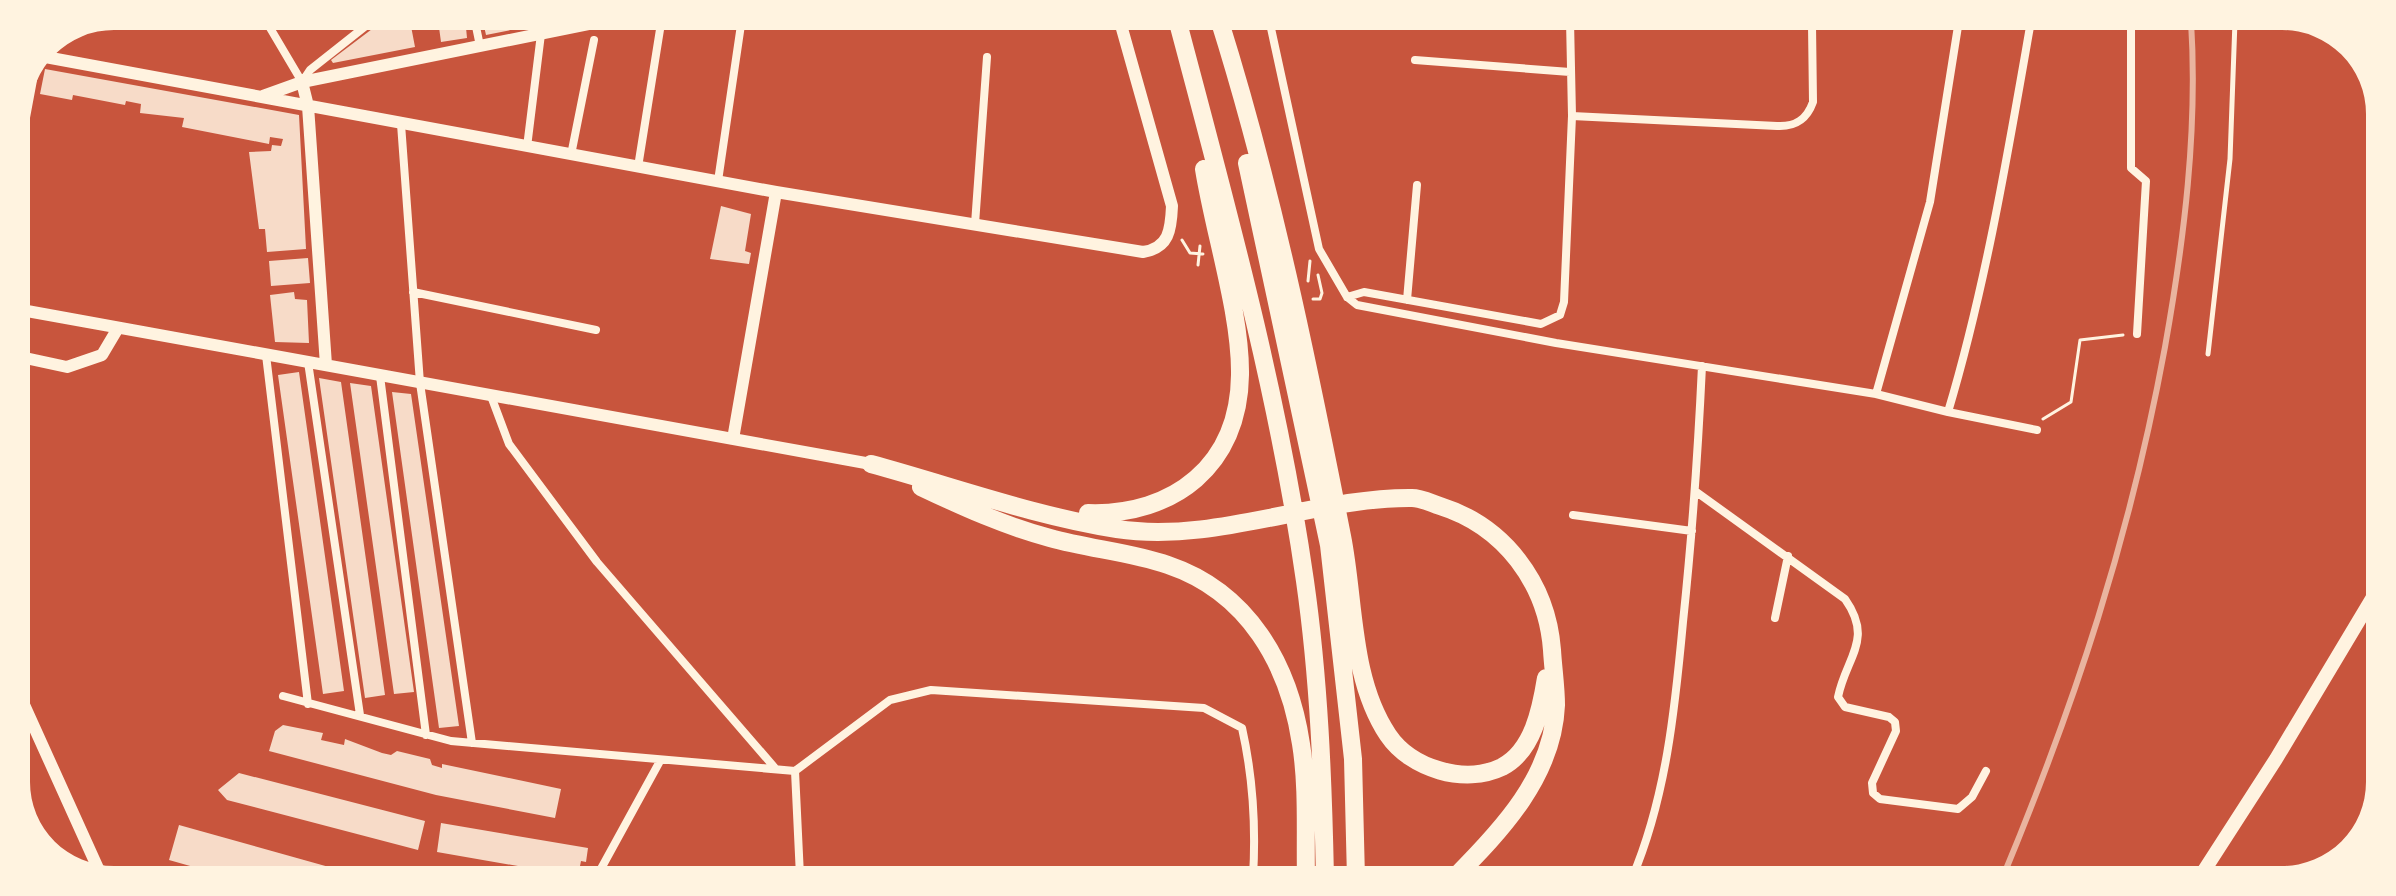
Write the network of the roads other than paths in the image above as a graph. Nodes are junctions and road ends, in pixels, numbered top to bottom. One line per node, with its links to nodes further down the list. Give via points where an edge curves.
1 (271, 30): 26 (street)
2 (361, 30): 26 (street)
3 (477, 30): 20 (street)
4 (560, 30): 18 (street)
5 (660, 30): 33 (street)
6 (740, 30): 34 (street)
7 (1122, 30): 37 (street, via 1172,206 1169,236 1157,250 1143,252)
8 (1180, 30): 24 (highway)
9 (1213, 30): 83 (highway, via 1260,213 1329,545 1353,759)
10 (1222, 30): 66 (highway, via 1272,208 1343,540 1368,696 1389,737 1447,773 1460,776 1502,767 1532,732 1542,706)
11 (1271, 30): 39 (street, via 1319,249)
12 (1570, 30): 25 (street)
13 (1812, 30): 29 (street, via 1813,102 1796,124)
14 (1957, 30): 53 (street, via 1930,202)
15 (2029, 30): 55 (street, via 1965,356)
16 (2131, 30): 44 (street, via 2131,168 2146,181)
17 (2235, 30): 45 (lane, via 2230,159)
18 (541, 34): 20 (street); 31 (street)
19 (594, 40): 32 (street)
20 (480, 46): 26 (street)
21 (987, 57): 37 (street)
22 (51, 58): 27 (street)
23 (1415, 60): 25 (street)
24 (1189, 64): 60 (highway, via 1240,375 1228,433 1199,478 1175,496 1111,514); 82 (highway, via 1270,391 1305,581 1323,762)
25 (1570, 72): 29 (street)
26 (302, 82): 27 (street); 28 (street)
27 (259, 97): 28 (street)
28 (308, 106): 30 (street); 49 (street)
29 (1572, 116): 40 (street, via 1560,315 1541,324)
30 (401, 124): 31 (street); 38 (street)
31 (527, 147): 32 (street)
32 (571, 155): 33 (street)
33 (638, 167): 34 (street)
34 (718, 181): 36 (street)
35 (1417, 185): 40 (street)
36 (776, 192): 37 (street); 57 (street)
37 (975, 224)
38 (413, 292): 43 (street); 52 (street)
39 (1347, 297): 40 (street, via 1364,292); 50 (street, via 1357,305 1405,315)
40 (1407, 300)
41 (30, 312): 42 (street)
42 (118, 328): 46 (street); 47 (street, via 102,355 67,367)
43 (596, 330)
44 (2137, 334)
45 (2208, 354)
46 (266, 355): 48 (street); 68 (street)
47 (30, 359)
48 (308, 362): 49 (street); 69 (street)
49 (326, 365): 51 (street)
50 (1702, 366): 53 (street); 59 (street)
51 (380, 376): 52 (street); 71 (street)
52 (420, 383): 54 (street); 72 (street)
53 (1876, 394): 55 (street)
54 (491, 396): 57 (street); 74 (street, via 509,444 597,562)
55 (1948, 412): 56 (street)
56 (2037, 430)
57 (733, 439): 58 (street)
58 (871, 464): 60 (highway); 81 (highway, via 996,521 1165,563 1219,588 1243,610 1276,662 1301,745)
59 (1695, 491): 62 (street); 63 (street)
60 (1047, 512): 66 (highway, via 1118,529 1169,532 1414,497 1477,521 1503,542 1541,601)
61 (1573, 515): 62 (street)
62 (1692, 531): 85 (street, via 1674,721 1647,844)
63 (1788, 556): 65 (street); 76 (street, via 1845,599 1855,613 1857,651 1838,697 1845,707 1895,722 1873,793 1880,799 1958,809 1972,797)
64 (2366, 609): 86 (main road)
65 (1775, 618)
66 (1551, 644): 84 (highway, via 1556,705 1549,747 1534,783 1509,819)
67 (283, 696): 68 (street)
68 (308, 704): 69 (street)
69 (360, 715): 71 (street)
70 (30, 718): 77 (street)
71 (426, 735): 72 (street)
72 (472, 743): 73 (street)
73 (660, 761): 74 (street); 78 (street)
74 (776, 768): 75 (street)
75 (795, 771): 79 (street); 80 (street, via 890,700 931,690 1204,708 1242,728 1250,763)
76 (1986, 771)
77 (96, 864)
78 (602, 866)
79 (800, 866)
80 (1253, 866)
81 (1306, 866)
82 (1325, 866)
83 (1356, 866)
84 (1465, 866)
85 (1637, 866)
86 (2207, 866)

